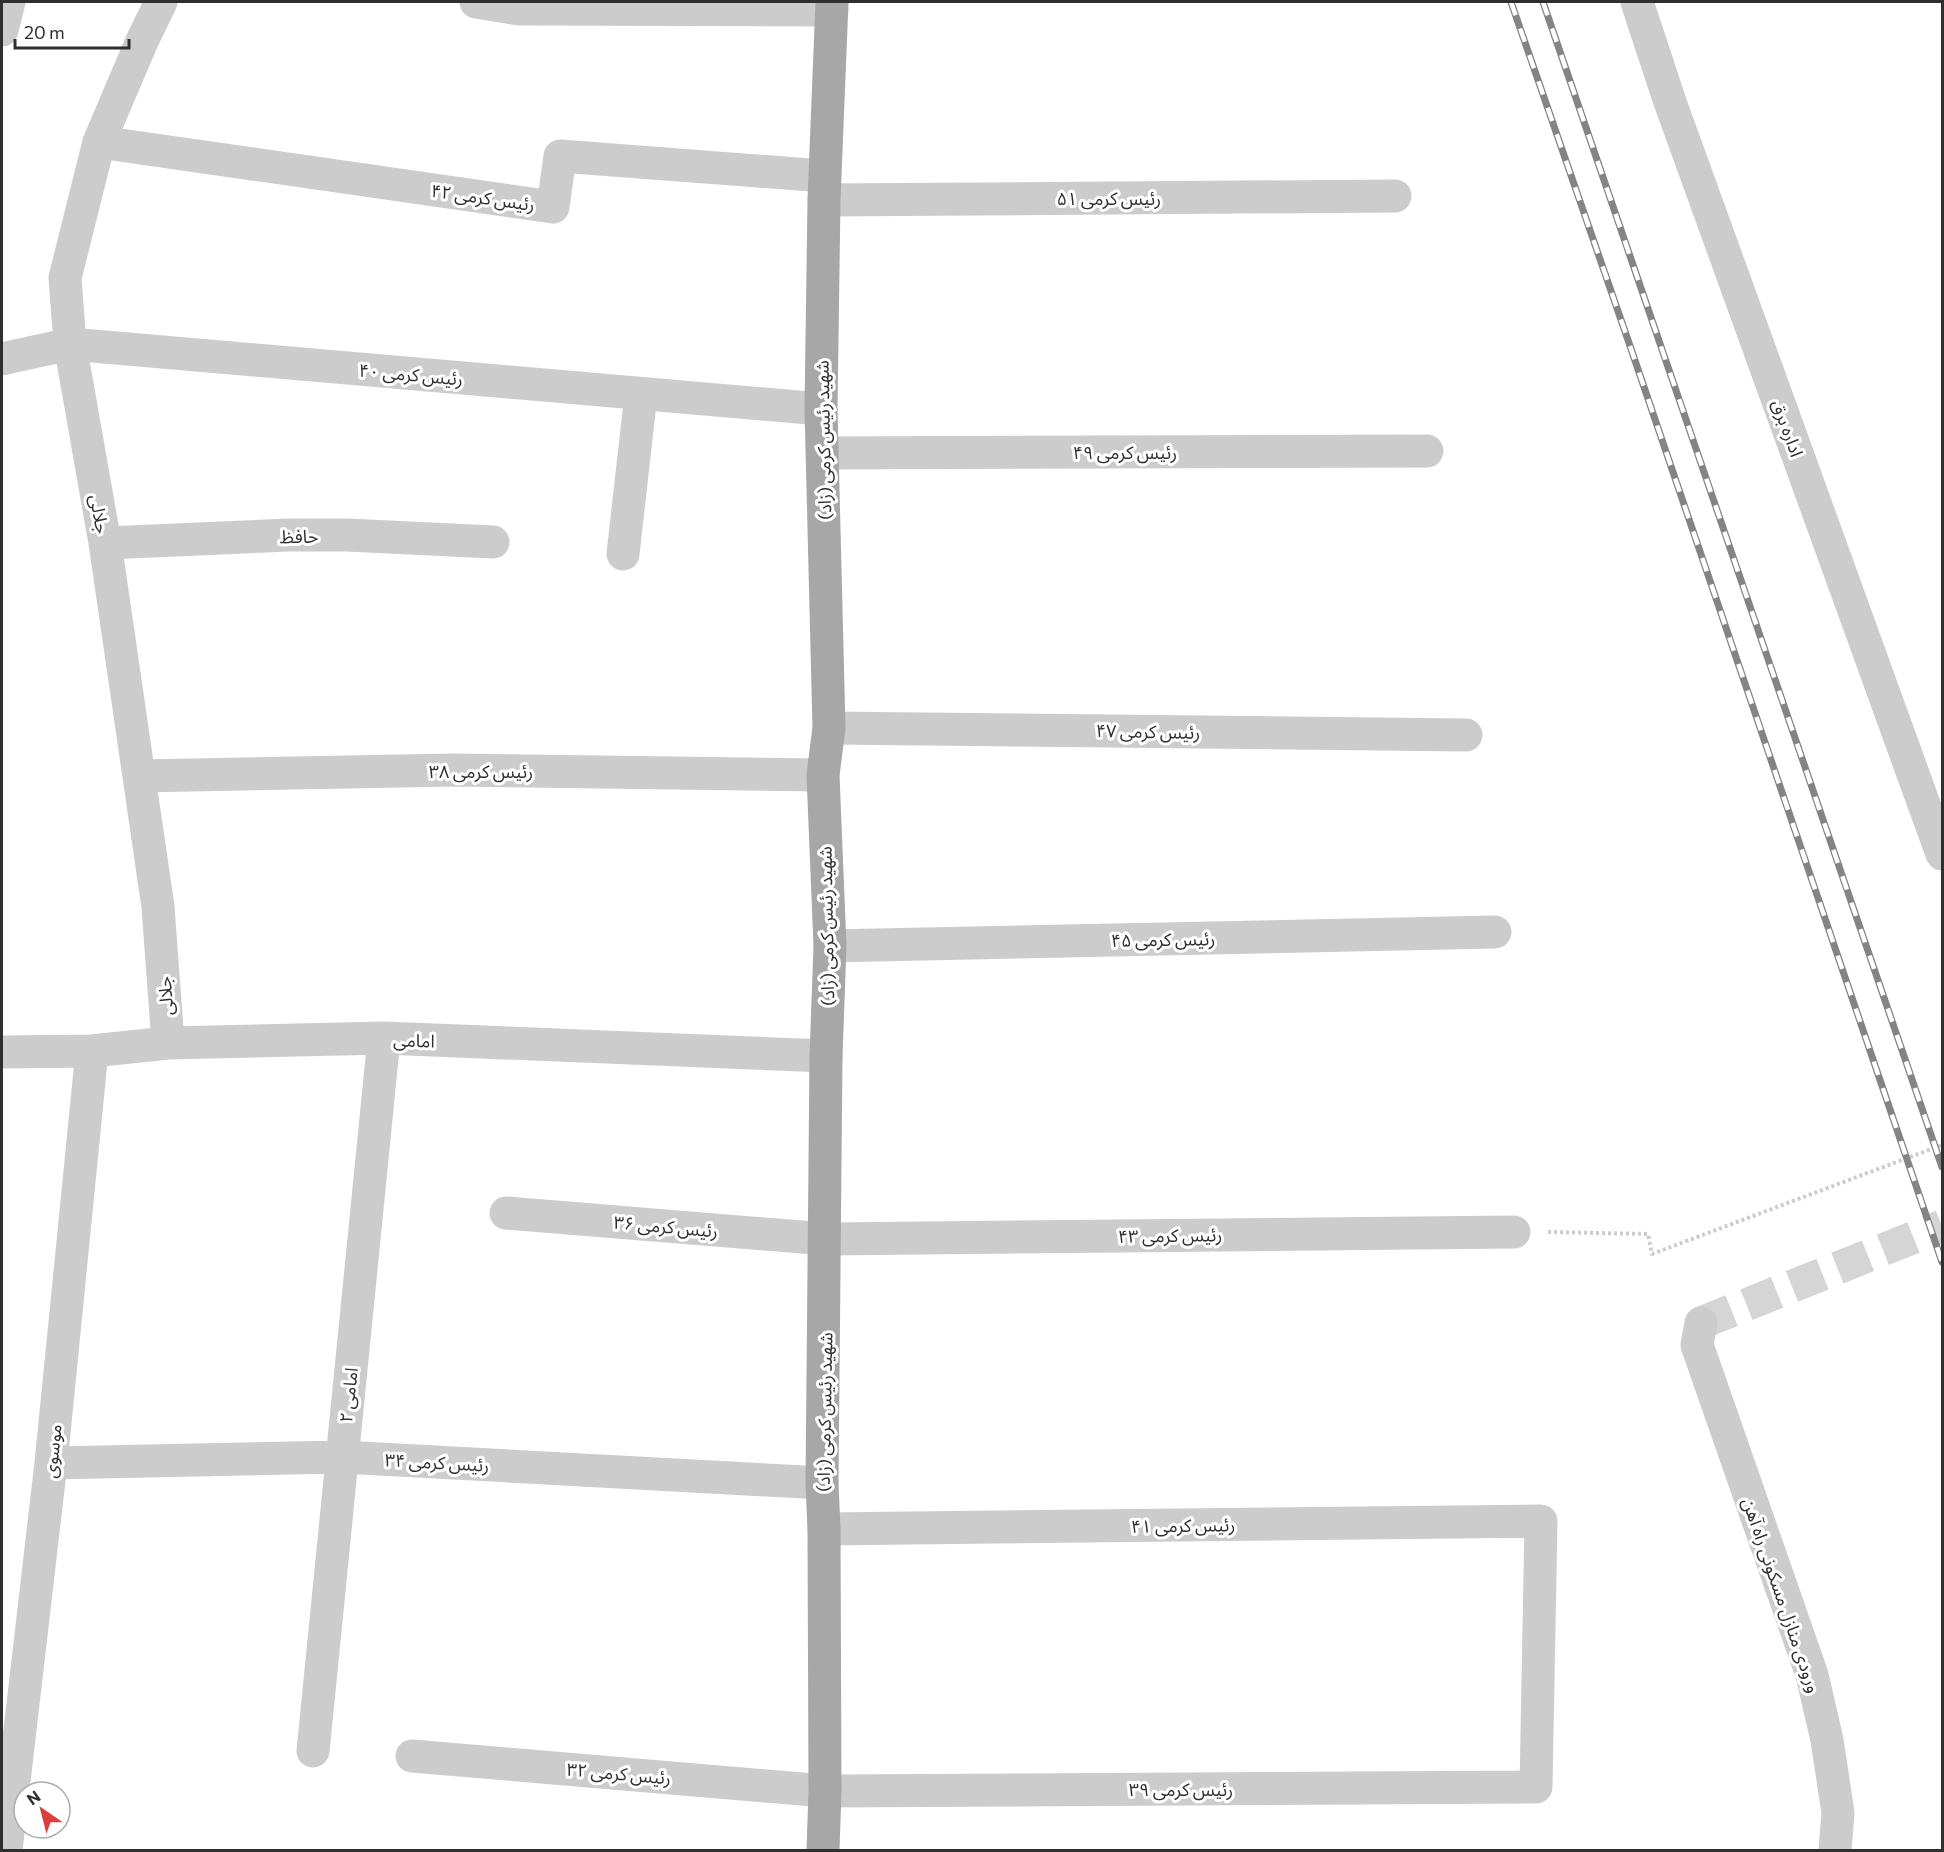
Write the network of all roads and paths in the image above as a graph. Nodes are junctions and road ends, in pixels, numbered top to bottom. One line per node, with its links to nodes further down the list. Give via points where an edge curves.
1 (9, 2): 6 (street)
2 (161, 2): 7 (street, جلالی)
3 (476, 2): 5 (street, via 519,9)
4 (1637, 2): 23 (street, اداره برق)
5 (832, 6): 8 (main road, شهید رئیس کرمی (زاد))
6 (2, 30)
7 (99, 142): 8 (street, رئیس کرمی ۴۲, via 553,207 560,156); 10 (street, جلالی, via 65,278)
8 (824, 188): 9 (street, رئیس کرمی ۵۱); 13 (main road, شهید رئیس کرمی (زاد))
9 (1395, 196)
10 (70, 344): 11 (street, رئیس کرمی ۴۰); 12 (street, رئیس کرمی ۴۰); 17 (street, جلالی)
11 (2, 359)
12 (640, 394): 13 (street, رئیس کرمی ۴۰); 18 (street)
13 (821, 409): 15 (main road, شهید رئیس کرمی (زاد))
14 (1427, 450): 15 (street, رئیس کرمی ۴۹)
15 (823, 453): 19 (main road, شهید رئیس کرمی (زاد))
16 (493, 542): 17 (street, حافظ, via 288,535)
17 (105, 543): 22 (street, جلالی)
18 (623, 554)
19 (829, 728): 20 (street, رئیس کرمی ۴۷); 21 (main road, شهید رئیس کرمی (زاد))
20 (1466, 735)
21 (823, 775): 22 (street, رئیس کرمی ۳۸, via 453,770); 25 (main road, شهید رئیس کرمی (زاد))
22 (139, 776): 27 (street, جلالی, via 158,907)
23 (1942, 854)
24 (1495, 932): 25 (street, رئیس کرمی ۴۵)
25 (830, 946): 30 (main road, شهید رئیس کرمی (زاد))
26 (384, 1038): 27 (street, امامی); 30 (street, امامی); 36 (street, امامی ۲)
27 (168, 1043): 28 (street, امامی)
28 (92, 1051): 29 (street, امامی); 37 (street, موسوی)
29 (2, 1052)
30 (826, 1056): 34 (main road, شهید رئیس کرمی (زاد))
31 (1942, 1145): 33 (path, via 1652,1254 1648,1234)
32 (506, 1213): 34 (street, رئیس کرمی ۳۶)
33 (1514, 1232): 34 (street, رئیس کرمی ۴۳)
34 (826, 1239): 38 (main road, شهید رئیس کرمی (زاد))
35 (1699, 1334): 47 (street, ورودی منازل مسکونی راه آهن, via 1812,1675 1838,1813)
36 (342, 1457): 37 (street, رئیس کرمی ۳۴); 38 (street, رئیس کرمی ۳۴); 41 (street, امامی ۲)
37 (51, 1463): 40 (street, موسوی)
38 (822, 1483): 39 (main road, شهید رئیس کرمی (زاد))
39 (824, 1529): 43 (street, رئیس کرمی ۴۱, via 1541,1521); 44 (main road, شهید رئیس کرمی (زاد))
40 (11, 1717): 45 (street, موسوی)
41 (313, 1751)
42 (412, 1756): 44 (street, رئیس کرمی ۳۲)
43 (1536, 1787): 44 (street, رئیس کرمی ۳۹)
44 (825, 1791): 46 (main road, شهید رئیس کرمی (زاد))
45 (6, 1851)
46 (823, 1851)
47 (1835, 1851)

